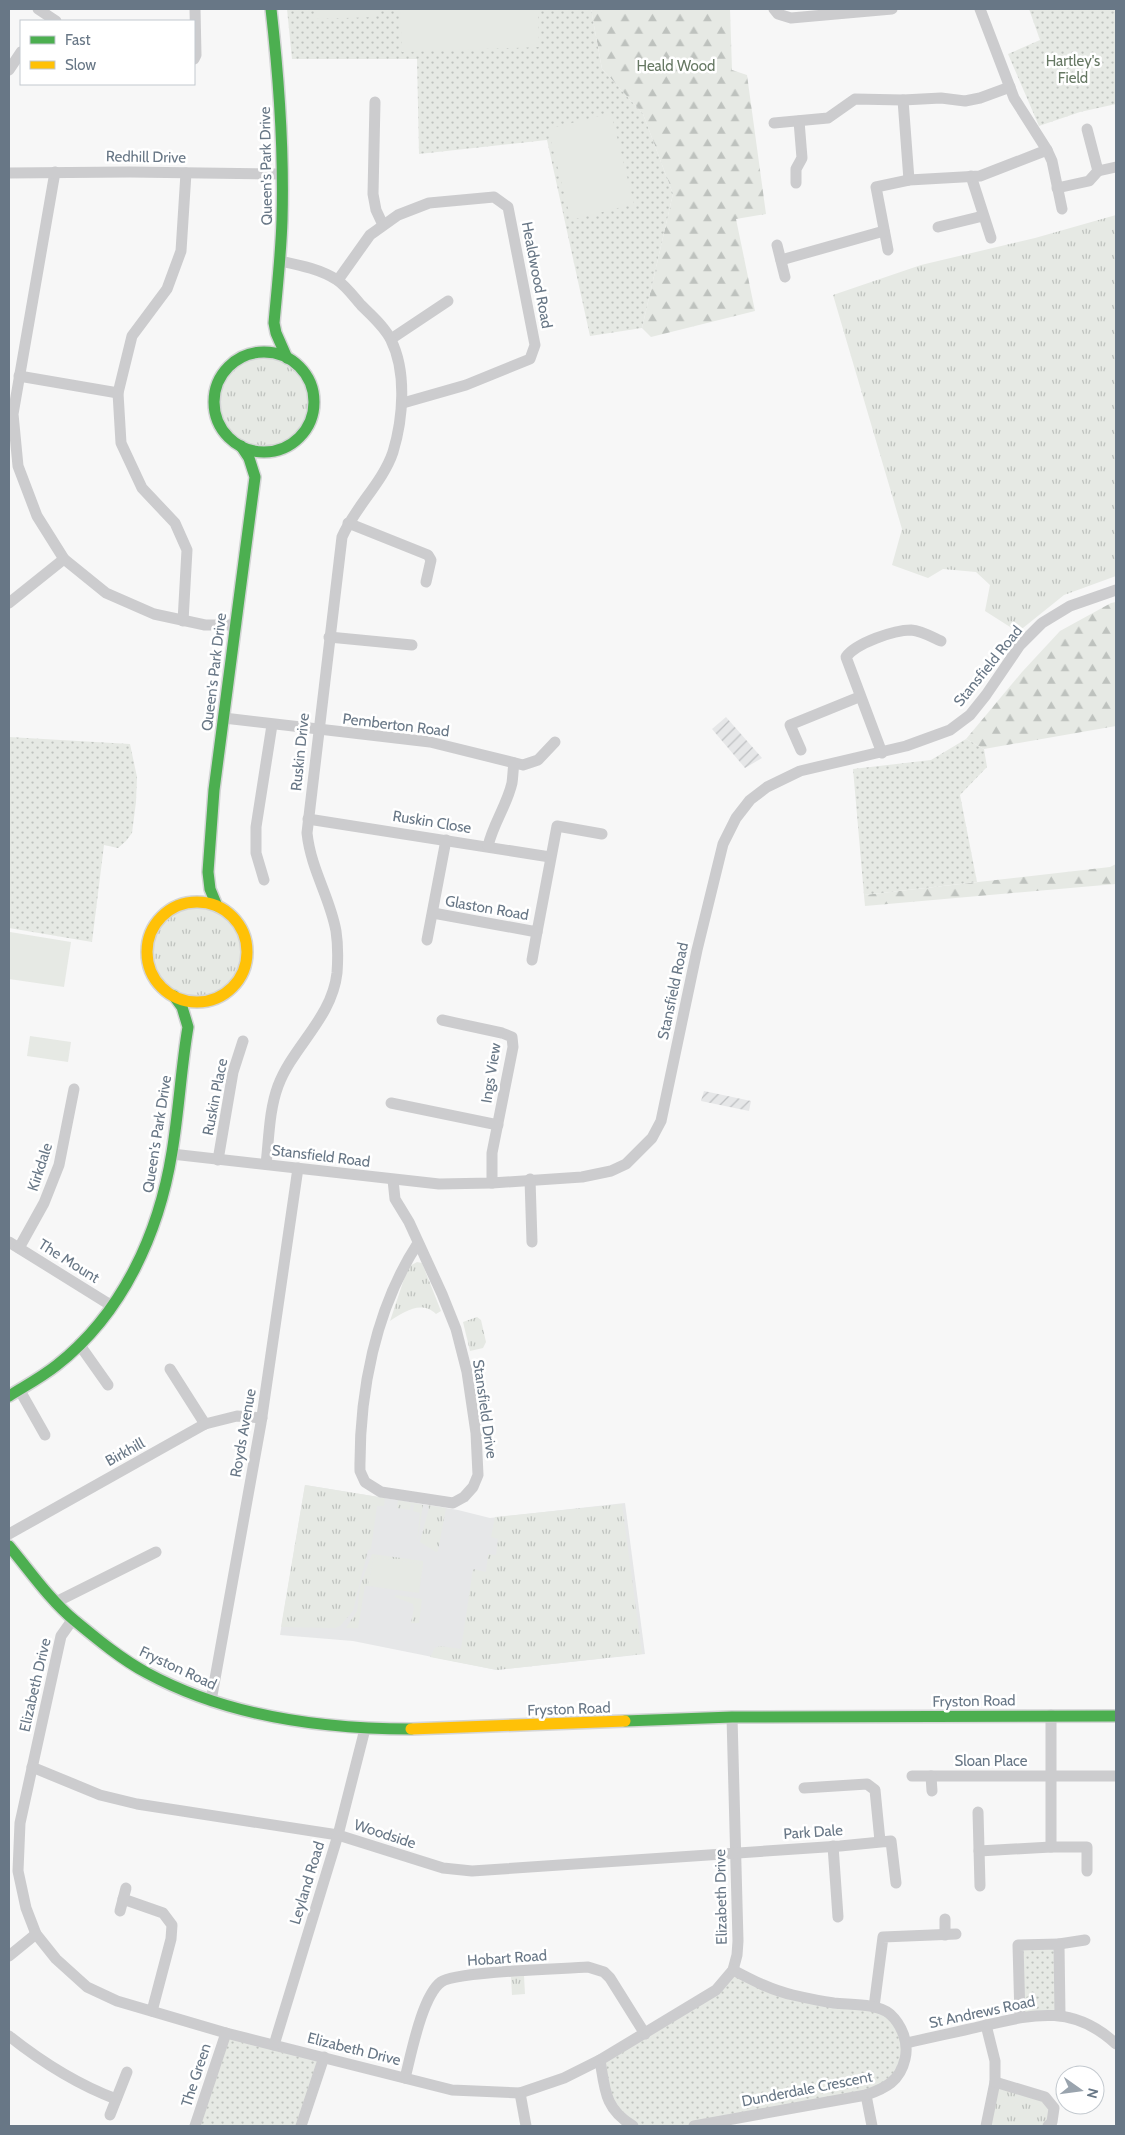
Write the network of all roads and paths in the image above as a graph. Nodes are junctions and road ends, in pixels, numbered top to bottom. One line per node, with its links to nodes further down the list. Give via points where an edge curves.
1 (195, 9): 7 (street)
2 (271, 9): 21 (street, Queen's Park Drive, via 281,118)
3 (774, 9): 4 (street, via 778,14 791,18)
4 (892, 9)
5 (980, 9): 9 (street)
6 (20, 54): 8 (street)
7 (195, 56)
8 (9, 70)
9 (1010, 88): 10 (street, via 965,101 941,98); 15 (street)
10 (903, 100): 12 (street, via 855,99 828,118); 23 (street)
11 (375, 102): 30 (street, via 373,194)
12 (799, 121): 13 (street); 24 (street, via 802,158 796,169)
13 (774, 123)
14 (1087, 129): 17 (street)
15 (1047, 150): 22 (street, via 980,176); 27 (street)
16 (1116, 167): 17 (street)
17 (1098, 171): 27 (street, via 1089,181)
18 (55, 172): 19 (street, Redhill Drive); 20 (street, Redhill Drive); 45 (street)
19 (9, 173)
20 (186, 173): 21 (street, Redhill Drive); 46 (street, via 181,251 166,289 132,336)
21 (282, 174): 36 (street, Queen's Park Drive)
22 (971, 176): 23 (street); 29 (street)
23 (909, 180): 26 (street)
24 (796, 183)
25 (864, 187): 26 (street)
26 (876, 187): 32 (street)
27 (1058, 188): 28 (street)
28 (1062, 209)
29 (982, 216): 31 (street); 33 (street)
30 (383, 225): 39 (street, Healdwood Road, via 370,235); 47 (street, Healdwood Road, via 428,203 494,197 508,207 535,345 530,359 466,385)
31 (938, 227)
32 (884, 231): 35 (street); 37 (street)
33 (991, 238)
34 (777, 245): 37 (street)
35 (888, 250)
36 (280, 260): 39 (street, Ruskin Drive, via 309,267); 41 (street, Queen's Park Drive)
37 (781, 260): 38 (street)
38 (786, 277)
39 (338, 280): 42 (street, Ruskin Drive)
40 (448, 301): 42 (street)
41 (274, 323): 43 (street, Queen's Park Drive); 44 (street, Queen's Park Drive)
42 (391, 339): 47 (street, Ruskin Drive, via 400,372)
43 (255, 353): 44 (street, Queen's Park Drive, via 266,352); 48 (street, Queen's Park Drive, via 231,365 215,392 219,424 228,437)
44 (287, 358): 49 (street, Queen's Park Drive, via 304,372 309,381 313,413 300,437)
45 (19, 376): 46 (street); 52 (street, via 13,414 18,466 37,516)
46 (118, 393): 56 (street, via 121,443 142,488 175,523 187,550)
47 (403, 403): 51 (street, Ruskin Drive, via 393,452 382,475)
48 (241, 446): 49 (street, via 256,451); 50 (street, Queen's Park Drive)
49 (272, 451): 50 (street, Queen's Park Drive)
50 (255, 477): 57 (street, Queen's Park Drive)
51 (348, 523): 53 (street, via 428,555 431,560); 58 (street, Ruskin Drive, via 339,554)
52 (64, 559): 55 (street); 56 (street, via 106,593 154,614)
53 (426, 582)
54 (1116, 590): 67 (street, Stansfield Road, via 1070,606 1042,623 1020,646 970,715 950,730)
55 (9, 603)
56 (183, 621): 57 (street)
57 (236, 625): 62 (street, Queen's Park Drive)
58 (329, 638): 60 (street); 64 (street, Ruskin Drive)
59 (941, 641): 61 (street, via 910,630 884,636 851,650 846,657)
60 (412, 645)
61 (859, 697): 66 (street, via 790,725); 67 (street)
62 (224, 718): 63 (street, Pemberton Road); 74 (street, Queen's Park Drive, via 214,790)
63 (272, 725): 64 (street, Pemberton Road); 75 (street, via 256,827 256,854)
64 (317, 731): 68 (street, Pemberton Road, via 430,742); 69 (street, Ruskin Drive)
65 (554, 742): 68 (street, Pemberton Road, via 538,760 523,765)
66 (801, 750)
67 (882, 753): 93 (street, Stansfield Road, via 800,771 767,787 736,818 723,844 697,950 666,1104 652,1138 636,1155 611,1172)
68 (514, 763): 72 (street, via 512,782)
69 (308, 819): 71 (street, Ruskin Close); 91 (street, Ruskin Drive, via 309,852 336,932 336,975 324,1012 278,1086)
70 (602, 834): 73 (street, Glaston Road, via 557,826)
71 (446, 840): 72 (street, Ruskin Close); 78 (street, Glaston Road)
72 (488, 846): 73 (street, Ruskin Close)
73 (550, 857): 79 (street, Glaston Road)
74 (208, 872): 76 (street, Queen's Park Drive); 77 (street, Queen's Park Drive)
75 (264, 880)
76 (190, 902): 77 (street); 82 (street, Queen's Park Drive, via 164,914 148,942 152,973)
77 (217, 906): 83 (street, via 229,913 242,931 246,941 246,963 233,987)
78 (433, 913): 79 (street, Glaston Road); 80 (street, Glaston Road)
79 (537, 932): 81 (street, Glaston Road)
80 (427, 940)
81 (532, 960)
82 (174, 996): 83 (street, Queen's Park Drive, via 182,1008); 83 (street, via 189,1001)
83 (197, 1014): 89 (street, Queen's Park Drive)
84 (442, 1020): 88 (street, Ings View, via 512,1037 513,1047)
85 (243, 1042): 90 (street, Ruskin Place, via 233,1072)
86 (74, 1089): 98 (street, Kirkdale, via 59,1165 44,1203)
87 (391, 1102): 88 (street, Ings View)
88 (498, 1125): 95 (street, Ings View, via 492,1154)
89 (172, 1154): 90 (street, Stansfield Road); 99 (street, Queen's Park Drive, via 159,1210 143,1255)
90 (218, 1160): 91 (street, Stansfield Road)
91 (266, 1164): 92 (street, Stansfield Road)
92 (298, 1168): 94 (street, Stansfield Road); 105 (street, Royds Avenue)
93 (530, 1179): 95 (street, Stansfield Road); 96 (street)
94 (393, 1180): 95 (street, Stansfield Road, via 439,1184); 97 (street, Stansfield Drive, via 395,1199)
95 (492, 1183)
96 (532, 1242)
97 (418, 1243): 97 (street, Stansfield Drive, via 402,1268 379,1326 366,1395 360,1471 364,1482 381,1492 453,1503 473,1487 478,1475 476,1433 467,1372 456,1329)
98 (14, 1245): 99 (street, The Mount)
99 (112, 1306): 100 (street, Queen's Park Drive)
100 (79, 1344): 102 (street); 103 (street, Queen's Park Drive, via 57,1365)
101 (170, 1369): 106 (street)
102 (108, 1385)
103 (19, 1389): 104 (street, Queen's Park Drive); 107 (street)
104 (9, 1396)
105 (262, 1418): 106 (street, Birkhill, via 237,1416); 113 (street, Royds Avenue)
106 (205, 1424): 108 (street, Birkhill)
107 (44, 1435)
108 (9, 1534)
109 (9, 1546): 111 (street, Fryston Road)
110 (156, 1552): 111 (street)
111 (56, 1602): 112 (street, Fryston Road)
112 (73, 1619): 113 (street, Fryston Road, via 122,1658 149,1674); 118 (street, Elizabeth Drive, via 60,1636)
113 (210, 1701): 117 (street, Fryston Road, via 299,1722)
114 (1051, 1715): 115 (street, Fryston Road); 116 (street, Fryston Road); 121 (street)
115 (1116, 1716)
116 (732, 1717): 117 (street, Fryston Road); 131 (street, Elizabeth Drive)
117 (366, 1729): 126 (street, Leyland Road)
118 (32, 1766): 126 (street, Woodside, via 100,1795 137,1804); 138 (street, Elizabeth Drive, via 20,1823 18,1871)
119 (912, 1776): 120 (street, Sloan Place)
120 (931, 1776): 121 (street, Sloan Place); 124 (street)
121 (1052, 1776): 122 (street, Sloan Place); 129 (street)
122 (1116, 1776)
123 (804, 1788): 127 (street, via 867,1784 875,1790)
124 (932, 1791)
125 (978, 1812): 130 (street)
126 (338, 1835): 131 (street, Woodside, via 458,1870); 153 (street, Leyland Road)
127 (886, 1841): 128 (street, Park Dale); 133 (street)
128 (833, 1846): 131 (street, Park Dale); 136 (street)
129 (1051, 1847): 130 (street); 132 (street, via 1087,1847)
130 (979, 1851): 134 (street)
131 (736, 1852): 142 (street, Elizabeth Drive, via 738,1941)
132 (1087, 1872)
133 (896, 1884)
134 (980, 1886)
135 (120, 1911): 144 (street, via 125,1894 163,1912 172,1925)
136 (838, 1917)
137 (945, 1919): 143 (street, via 951,1935 883,1937)
138 (36, 1934): 141 (street); 144 (street, Elizabeth Drive, via 56,1959 87,1986 117,2001)
139 (1085, 1940): 140 (street)
140 (1058, 1944): 145 (street); 146 (street, via 1018,1945)
141 (9, 1956)
142 (733, 1970): 143 (street, via 790,1994); 149 (street, Elizabeth Drive, via 716,1990)
143 (874, 2007): 151 (street, via 889,2014)
144 (152, 2011): 148 (street, Elizabeth Drive)
145 (1060, 2015): 146 (street, St Andrews Road); 152 (street, St Andrews Road, via 1096,2028)
146 (1020, 2018): 147 (street, St Andrews Road)
147 (986, 2025): 151 (street, St Andrews Road); 158 (street, via 995,2061)
148 (226, 2033): 153 (street, Elizabeth Drive); 163 (street, The Green)
149 (645, 2034): 155 (street, Elizabeth Drive); 157 (street, Hobart Road, via 610,1978 596,1969 462,1976 441,1982 429,1997)
150 (9, 2036): 161 (street, via 62,2074)
151 (907, 2043): 160 (street, Dunderdale Crescent, via 901,2071 893,2082)
152 (1116, 2044)
153 (274, 2045): 154 (street, Elizabeth Drive)
154 (324, 2056): 157 (street, Elizabeth Drive); 164 (street)
155 (600, 2060): 159 (street, Elizabeth Drive, via 564,2078); 166 (street, via 606,2098 615,2113)
156 (127, 2072): 161 (street)
157 (405, 2078): 159 (street, Elizabeth Drive, via 452,2090)
158 (995, 2082): 169 (street); 170 (street, via 1045,2097 1054,2108 1052,2122)
159 (520, 2093): 165 (street)
160 (866, 2095): 167 (street, Dunderdale Crescent); 168 (street)
161 (116, 2099): 162 (street)
162 (110, 2115)
163 (195, 2126)
164 (302, 2126)
165 (526, 2126)
166 (633, 2126)
167 (694, 2126)
168 (872, 2126)
169 (986, 2126)
170 (1048, 2126)

